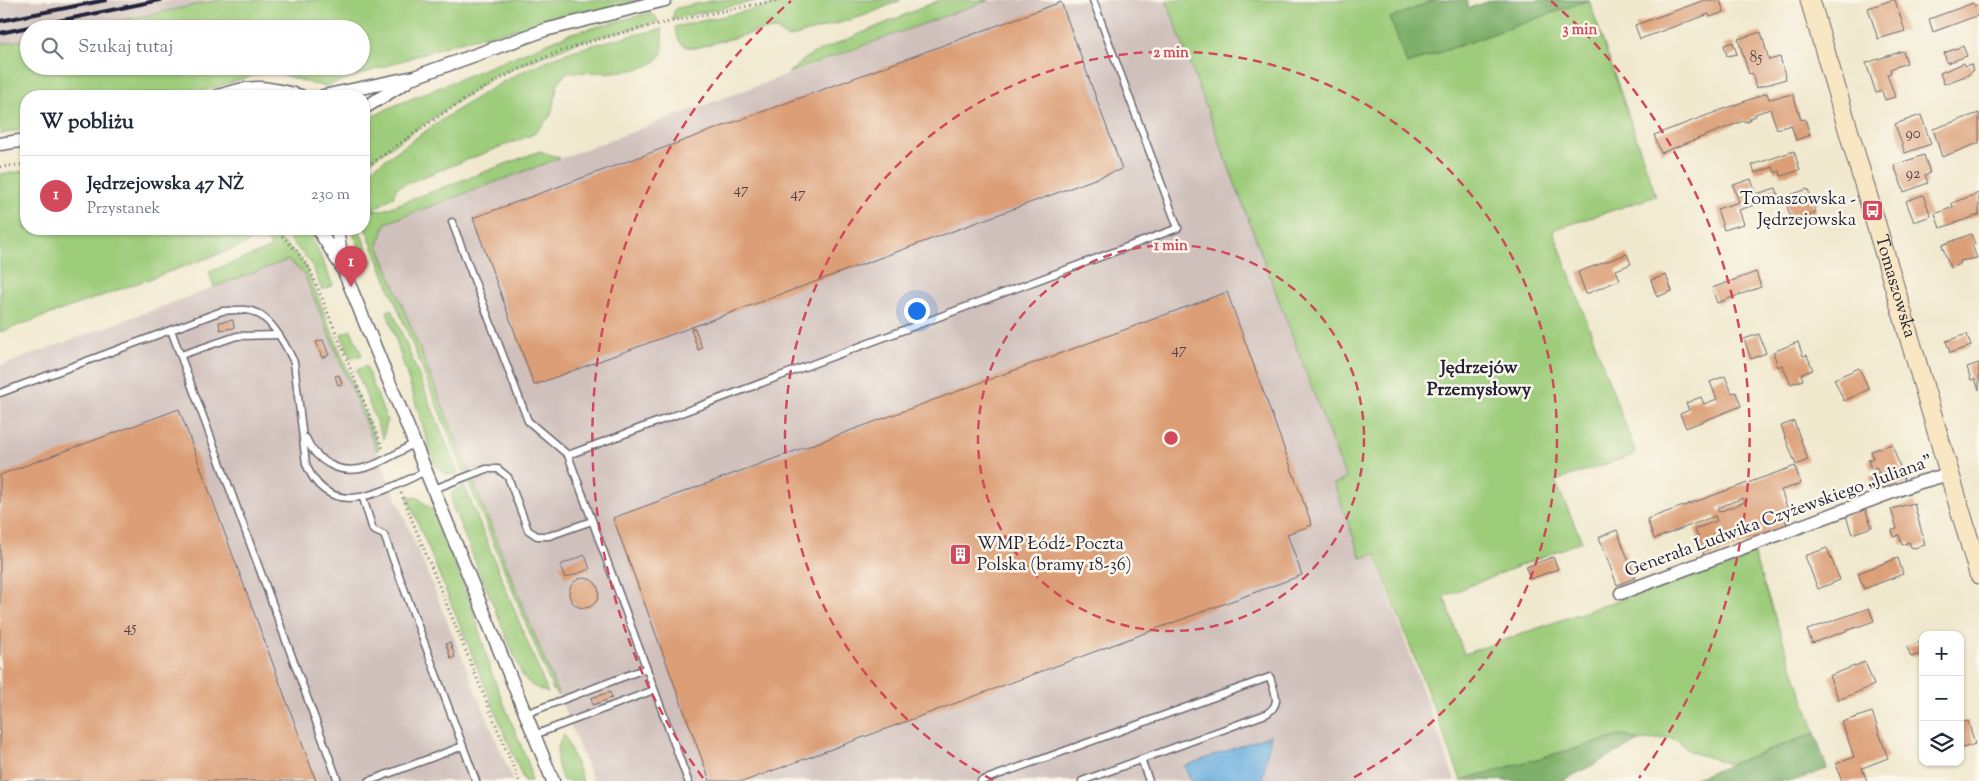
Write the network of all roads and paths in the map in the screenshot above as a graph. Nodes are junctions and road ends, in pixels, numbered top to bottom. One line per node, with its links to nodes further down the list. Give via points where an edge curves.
1 (665, 0): 5 (street, via 545,30)
2 (778, 0): 15 (path, via 617,36 543,58 463,100)
3 (1093, 0): 28 (lane, via 1178,228)
4 (1810, 0): 31 (street, Tomaszowska)
5 (414, 77): 10 (street); 11 (street)
6 (267, 88): 7 (street); 8 (street); 9 (street)
7 (238, 90)
8 (263, 90)
9 (282, 90)
10 (352, 90)
11 (370, 104)
12 (20, 141): 13 (street)
13 (0, 144)
14 (20, 165): 16 (path)
15 (370, 166)
16 (0, 167)
17 (452, 222): 28 (lane, via 528,421)
18 (281, 235): 29 (path, via 310,269)
19 (322, 235): 21 (street)
20 (338, 235): 21 (street)
21 (343, 269): 27 (street)
22 (171, 330): 23 (lane, via 222,311 247,309 266,319); 24 (lane); 25 (lane)
23 (278, 335): 24 (lane, via 237,336); 26 (lane, via 294,362)
24 (181, 354): 44 (lane)
25 (0, 393)
26 (303, 430): 29 (lane, via 319,459 335,468 366,468); 34 (lane, via 306,464 312,479 323,490 341,497)
27 (415, 443): 29 (lane); 30 (street)
28 (568, 455): 35 (lane)
29 (387, 458)
30 (426, 471): 32 (lane); 33 (street)
31 (1949, 474): 36 (street, Tomaszowska); 37 (street, Generała Ludwika Czyżewskiego „Juliana”)
32 (398, 484): 34 (lane); 47 (path)
33 (434, 489): 35 (lane, via 486,470 498,469 508,477 528,530 537,536 549,536); 40 (street)
34 (362, 498): 42 (lane, via 373,530 384,535)
35 (592, 521): 38 (lane)
36 (1979, 574)
37 (1621, 593)
38 (647, 668): 39 (lane); 40 (lane)
39 (654, 690): 41 (lane); 49 (lane)
40 (525, 714): 41 (street)
41 (534, 734): 48 (street)
42 (463, 746): 45 (lane); 46 (lane)
43 (1142, 760): 50 (lane, via 1274,709 1278,699 1270,677); 51 (lane); 52 (lane)
44 (338, 781)
45 (369, 781)
46 (476, 781)
47 (518, 781)
48 (553, 781)
49 (688, 781)
50 (981, 781)
51 (1082, 781)
52 (1149, 781)

